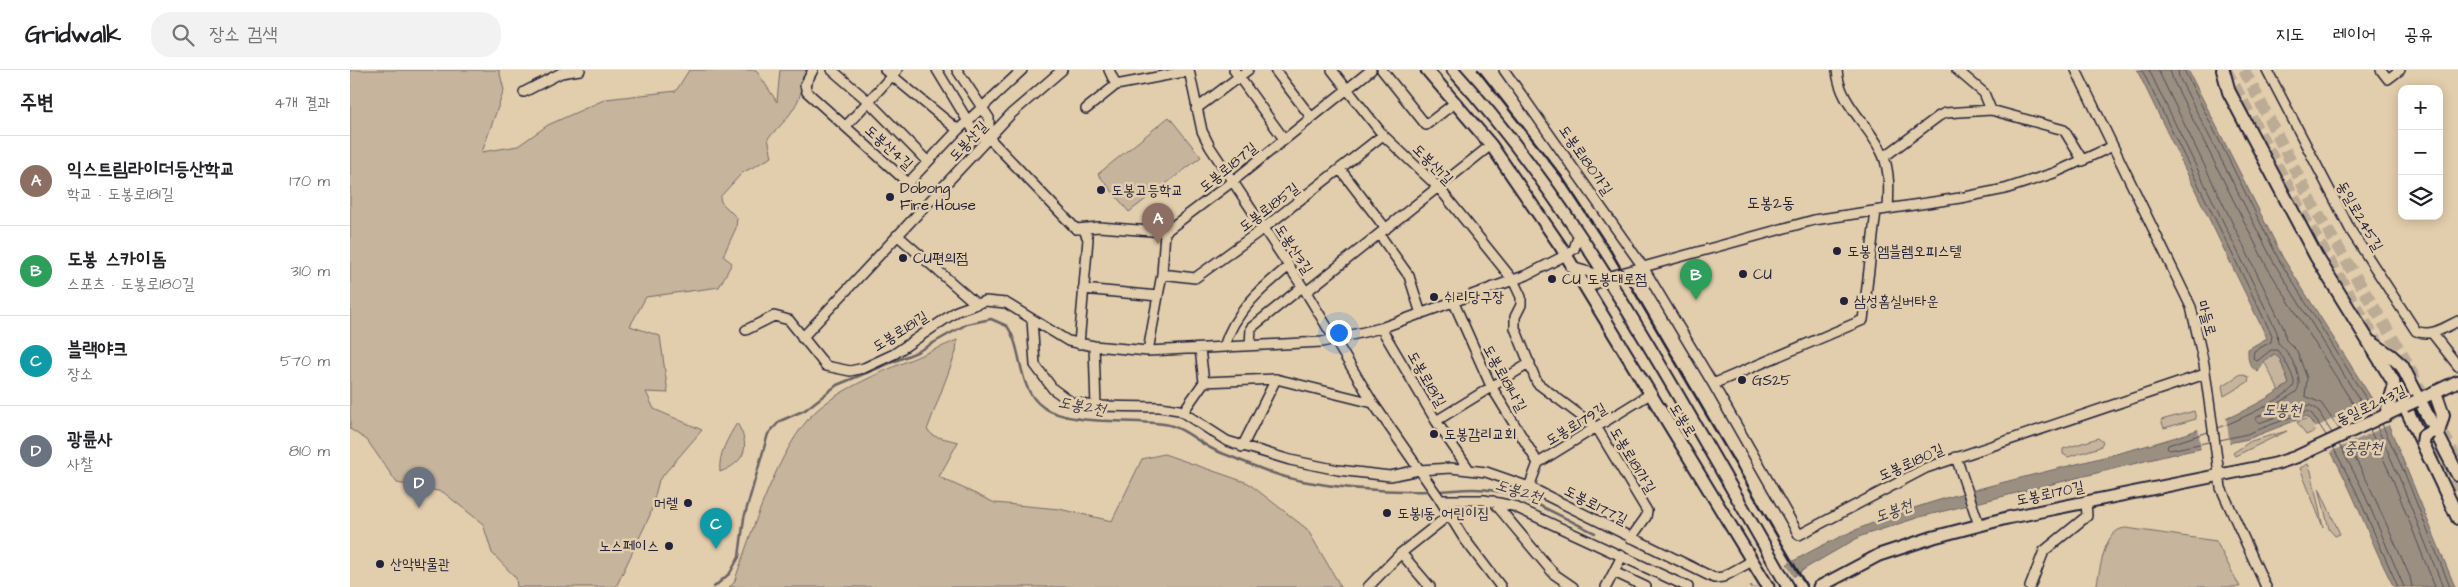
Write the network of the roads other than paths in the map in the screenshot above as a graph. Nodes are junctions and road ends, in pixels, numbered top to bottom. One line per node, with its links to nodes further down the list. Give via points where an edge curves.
1 (580, 70): 29 (street, via 561,73)
2 (813, 70): 38 (street, 도봉산4길, via 805,85 807,92)
3 (832, 70): 30 (street)
4 (938, 70): 37 (street)
5 (957, 70): 32 (street)
6 (1022, 70): 32 (street, 도봉산4길)
7 (1062, 70): 41 (street, 도봉산길)
8 (1110, 70): 27 (street)
9 (1189, 70): 27 (street, 도봉산3길); 33 (street, 도봉산3길)
10 (1248, 70): 26 (street)
11 (1275, 70): 36 (street)
12 (1332, 70): 28 (street, 도봉산1길)
13 (1371, 70): 28 (street, 도봉로187길)
14 (1382, 70): 31 (street, via 1426,124)
15 (1427, 70): 31 (main road, 도봉로)
16 (1453, 70): 57 (main road, 도봉로, via 1508,135)
17 (1504, 70): 61 (street, 도봉로180가길)
18 (1837, 70): 45 (street, via 1840,89)
19 (1957, 70): 35 (street, via 1984,93)
20 (2076, 70): 44 (street, 마들로)
21 (2223, 70): 80 (highway, via 2229,92 2316,256)
22 (2267, 70): 77 (street, 동일로245길, via 2351,232 2416,331)
23 (2381, 70): 24 (street, via 2388,79)
24 (2400, 70)
25 (891, 72): 30 (street); 39 (street)
26 (1237, 74): 33 (street); 42 (street)
27 (1116, 84): 34 (street)
28 (1348, 88): 36 (street, 도봉로187길); 40 (street, 도봉산1길)
29 (524, 92)
30 (868, 101): 38 (street); 46 (street)
31 (1456, 102): 43 (main road, 도봉로)
32 (981, 108): 37 (street, 도봉산4길); 41 (street, via 989,118)
33 (1196, 109): 49 (street, 도봉산3길, via 1202,131)
34 (1086, 110)
35 (1991, 110): 45 (street, via 1939,116); 47 (street, via 2064,130)
36 (1311, 117): 42 (street, 도봉로187길)
37 (967, 122): 39 (street, 도봉산4길); 41 (street, via 975,133)
38 (846, 126): 46 (street, 도봉산4길, via 908,183)
39 (958, 130): 46 (street, 도봉산4길)
40 (1384, 135): 48 (street, 도봉로185길); 50 (street, 도봉산1길)
41 (989, 138): 54 (street, via 1076,229); 58 (street, 도봉산길)
42 (1284, 139): 49 (street, 도봉로187길)
43 (1491, 145): 50 (street); 59 (main road, 도봉로)
44 (2113, 146): 47 (street); 89 (street, 마들로, via 2191,307 2199,332)
45 (1884, 157): 51 (street)
46 (927, 161)
47 (2083, 161): 51 (street, via 2005,190)
48 (1340, 169): 53 (street, 도봉로185길); 56 (street)
49 (1233, 181): 53 (street, 도봉산3길); 55 (street, 도봉로187길)
50 (1439, 188): 56 (street); 65 (street, 도봉산1길)
51 (1888, 209): 52 (street)
52 (1876, 211): 61 (street, via 1800,223); 93 (street, via 1863,320)
53 (1264, 228): 60 (street, 도봉산3길); 63 (street, 도봉로185길, via 1195,278)
54 (1084, 230): 55 (street, via 1099,227); 66 (street, via 1088,239)
55 (1165, 232): 63 (street)
56 (1382, 232): 67 (street); 72 (street, via 1409,276)
57 (1579, 234): 59 (street, via 1574,249); 64 (main road, 도봉로)
58 (897, 235): 70 (street); 78 (street, 도봉산길)
59 (1561, 258): 62 (main road, 도봉로); 65 (street, 도봉로181길)
60 (1289, 266): 67 (street, 도봉산3길); 84 (street, via 1257,292)
61 (1643, 267): 64 (street); 93 (street, 도봉로180길)
62 (1574, 268): 64 (street); 68 (main road, 도봉로)
63 (1162, 274): 69 (street)
64 (1607, 277): 68 (street); 134 (main road, 도봉로)
65 (1513, 280): 71 (street, 도봉로181길); 87 (street, 도봉로181가길, via 1521,297 1514,328)
66 (1083, 289): 69 (street); 81 (street)
67 (1304, 289): 79 (street, 도봉산3길); 82 (street, via 1251,328)
68 (1587, 289): 96 (main road, 도봉로)
69 (1158, 296): 86 (street)
70 (975, 303): 73 (street, 도봉로181길, via 1006,303); 78 (street, 도봉로181길, via 951,314 894,354 858,370 830,368)
71 (1454, 303): 72 (street, 도봉로181길); 94 (street, 도봉로181나길)
72 (1421, 314): 75 (street, 도봉로181길)
73 (1032, 319): 81 (street, 도봉로181길); 99 (street, 도봉로177길, via 1034,361 1042,375 1067,400)
74 (2458, 321): 77 (street)
75 (1381, 328): 79 (street, 도봉로181길); 102 (street, 도봉로181길)
76 (746, 330): 78 (street, 도봉로181길, via 774,316 789,320)
77 (2432, 333): 88 (street)
78 (802, 338)
79 (1336, 340): 82 (street, 도봉로181길); 98 (street, 도봉산3길)
80 (2371, 342): 97 (highway, via 2402,366); 101 (highway, via 2394,388)
81 (1079, 344): 83 (street, 도봉로181길)
82 (1250, 345): 84 (street, 도봉로181길)
83 (1094, 346): 86 (street, 도봉로181길); 99 (street)
84 (1224, 346): 85 (street, 도봉로181길)
85 (1200, 349): 86 (street, 도봉로181길); 91 (street)
86 (1148, 351)
87 (1530, 363): 94 (street); 103 (street, 도봉로181가길, via 1536,384)
88 (2458, 366)
89 (2205, 374): 108 (street, 도봉로180길); 113 (street, 마들로)
90 (1276, 379): 91 (street); 98 (street); 106 (street)
91 (1204, 382): 100 (street)
92 (2458, 382): 95 (main road, 동일로243길)
93 (1713, 384): 108 (street, 도봉로180길, via 1800,536 1905,478)
94 (1491, 386): 102 (street); 109 (street, 도봉로181나길)
95 (2435, 392): 97 (main road, 동일로243길); 104 (highway, via 2443,415)
96 (1650, 394): 103 (street, 도봉로179길); 124 (main road, 도봉로)
97 (2413, 402): 101 (main road, 동일로243길); 104 (highway); 105 (highway)
98 (1373, 403): 111 (street, 도봉산3길)
99 (1096, 407): 100 (street, 도봉로177길, via 1160,408)
100 (1183, 412): 106 (street, 도봉로177길, via 1214,434)
101 (2386, 415): 107 (main road, 동일로243길)
102 (1436, 421): 110 (street, 도봉로181길)
103 (1597, 428): 109 (street, 도봉로179길); 121 (street, 도봉로181가길, via 1647,511)
104 (2434, 434): 105 (highway, bridge, via 2424,436); 112 (highway)
105 (2423, 443): 119 (highway)
106 (1242, 447): 111 (street, 도봉로177길, via 1367,474 1390,476)
107 (2296, 457): 113 (main road, 도봉로170길)
108 (1957, 461): 120 (street)
109 (1538, 463): 114 (street, 도봉로179길)
110 (1468, 468): 111 (street, 도봉로177길); 114 (street, 도봉로177길)
111 (1421, 472): 115 (street, 도봉산3길)
112 (2458, 475)
113 (2219, 476): 117 (main road, 도봉로170길); 137 (street, 마들로, via 2223,495)
114 (1529, 487): 121 (street, 도봉로177길)
115 (1440, 499): 116 (street); 118 (street, 도봉산3길)
116 (1494, 501): 123 (street, via 1514,506); 129 (street, via 1554,574)
117 (2086, 501): 120 (main road, 도봉로170길); 136 (street, via 2087,516 2044,551)
118 (1449, 515): 122 (street); 128 (street, 도봉산3길)
119 (2458, 518)
120 (1977, 519): 135 (main road, 도봉로170길, via 1888,552)
121 (1632, 538): 124 (street, 도봉로177길, via 1717,578)
122 (1401, 553): 126 (street); 127 (street)
123 (1622, 556): 125 (street); 132 (street)
124 (1753, 563): 133 (main road, 도봉로)
125 (1614, 572): 130 (street); 131 (street)
126 (1368, 587)
127 (1430, 587)
128 (1500, 587)
129 (1573, 587)
130 (1606, 587)
131 (1646, 587)
132 (1688, 587)
133 (1768, 587)
134 (1788, 587)
135 (1819, 587)
136 (2030, 587)
137 (2266, 587)

